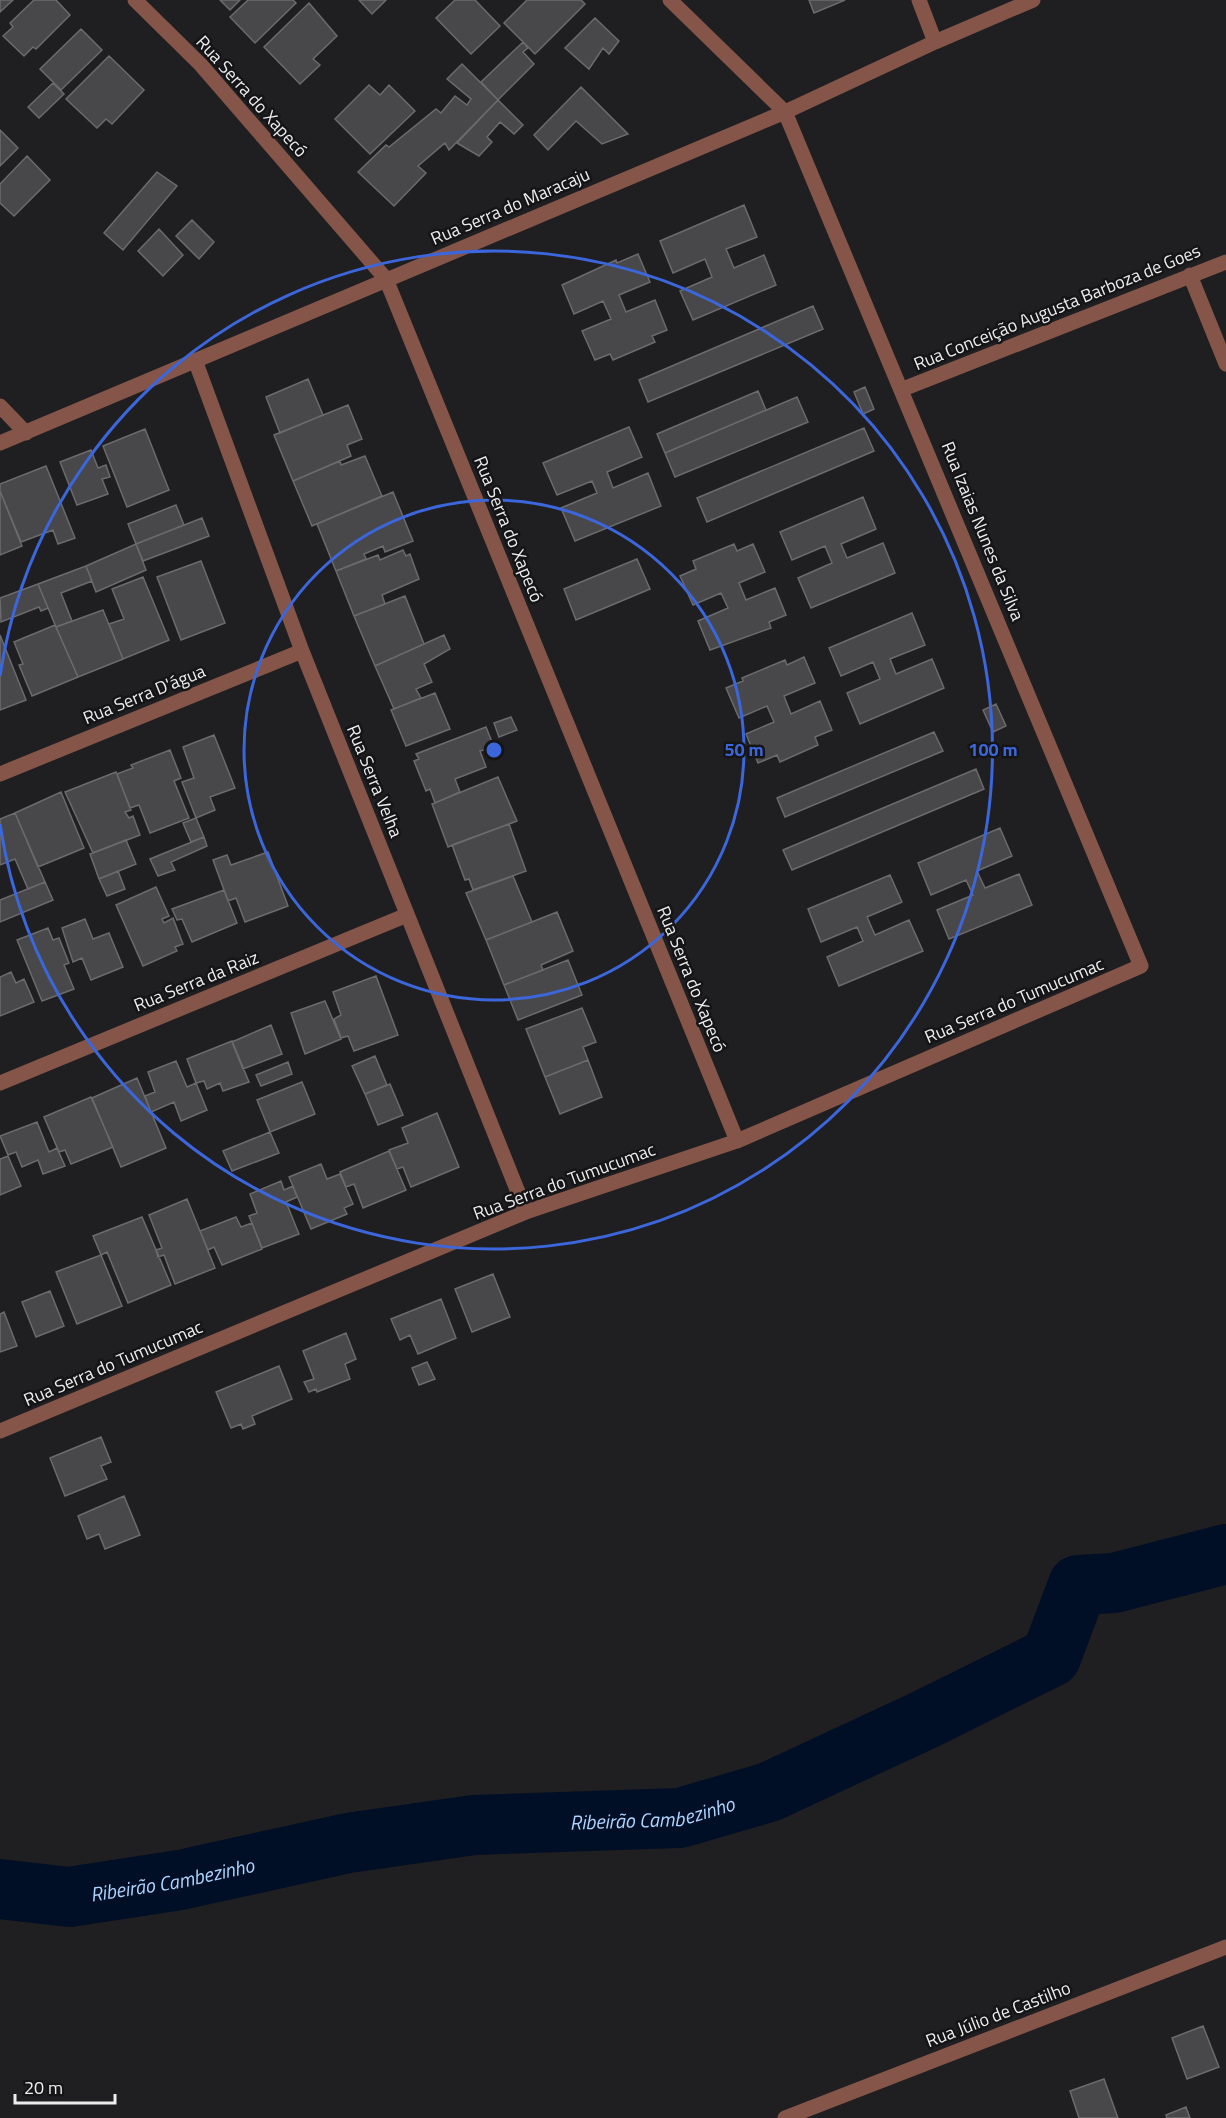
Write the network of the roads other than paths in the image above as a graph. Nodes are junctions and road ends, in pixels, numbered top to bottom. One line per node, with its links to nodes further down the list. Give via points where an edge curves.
1 (135, 0): 9 (street, Rua Serra do Xapecó, via 201,65)
2 (670, 0): 6 (street)
3 (919, 0): 5 (street)
4 (1033, 0): 5 (street, Rua Serra do Maracaju)
5 (935, 42): 6 (street, Rua Serra do Maracaju)
6 (785, 112): 9 (street, Rua Serra do Maracaju); 12 (street, Rua Izaias Nunes da Silva)
7 (1226, 262): 8 (street, Rua Conceição Augusta Barboza de Goes)
8 (1190, 275): 11 (street); 12 (street, Rua Conceição Augusta Barboza de Goes)
9 (386, 279): 10 (street, Rua Serra do Maracaju); 21 (street, Rua Serra do Xapecó)
10 (195, 360): 14 (street, Rua Serra do Maracaju); 16 (street, Rua Serra Velha)
11 (1226, 364)
12 (903, 389): 19 (street, Rua Izaias Nunes da Silva)
13 (0, 406): 14 (street)
14 (26, 433): 15 (street, Rua Serra do Maracaju)
15 (0, 443)
16 (302, 651): 17 (street, Rua Serra D'água); 18 (street, Rua Serra Velha)
17 (0, 774)
18 (407, 915): 20 (street, Rua Serra da Raiz); 22 (street, Rua Serra Velha)
19 (1142, 966): 21 (street, Rua Serra do Tumucumac)
20 (0, 1083)
21 (737, 1141): 22 (street, Rua Serra do Tumucumac)
22 (526, 1212): 23 (street, Rua Serra do Tumucumac)
23 (0, 1431)
24 (1226, 1947): 25 (street, Rua Júlio de Castilho)
25 (785, 2118)

